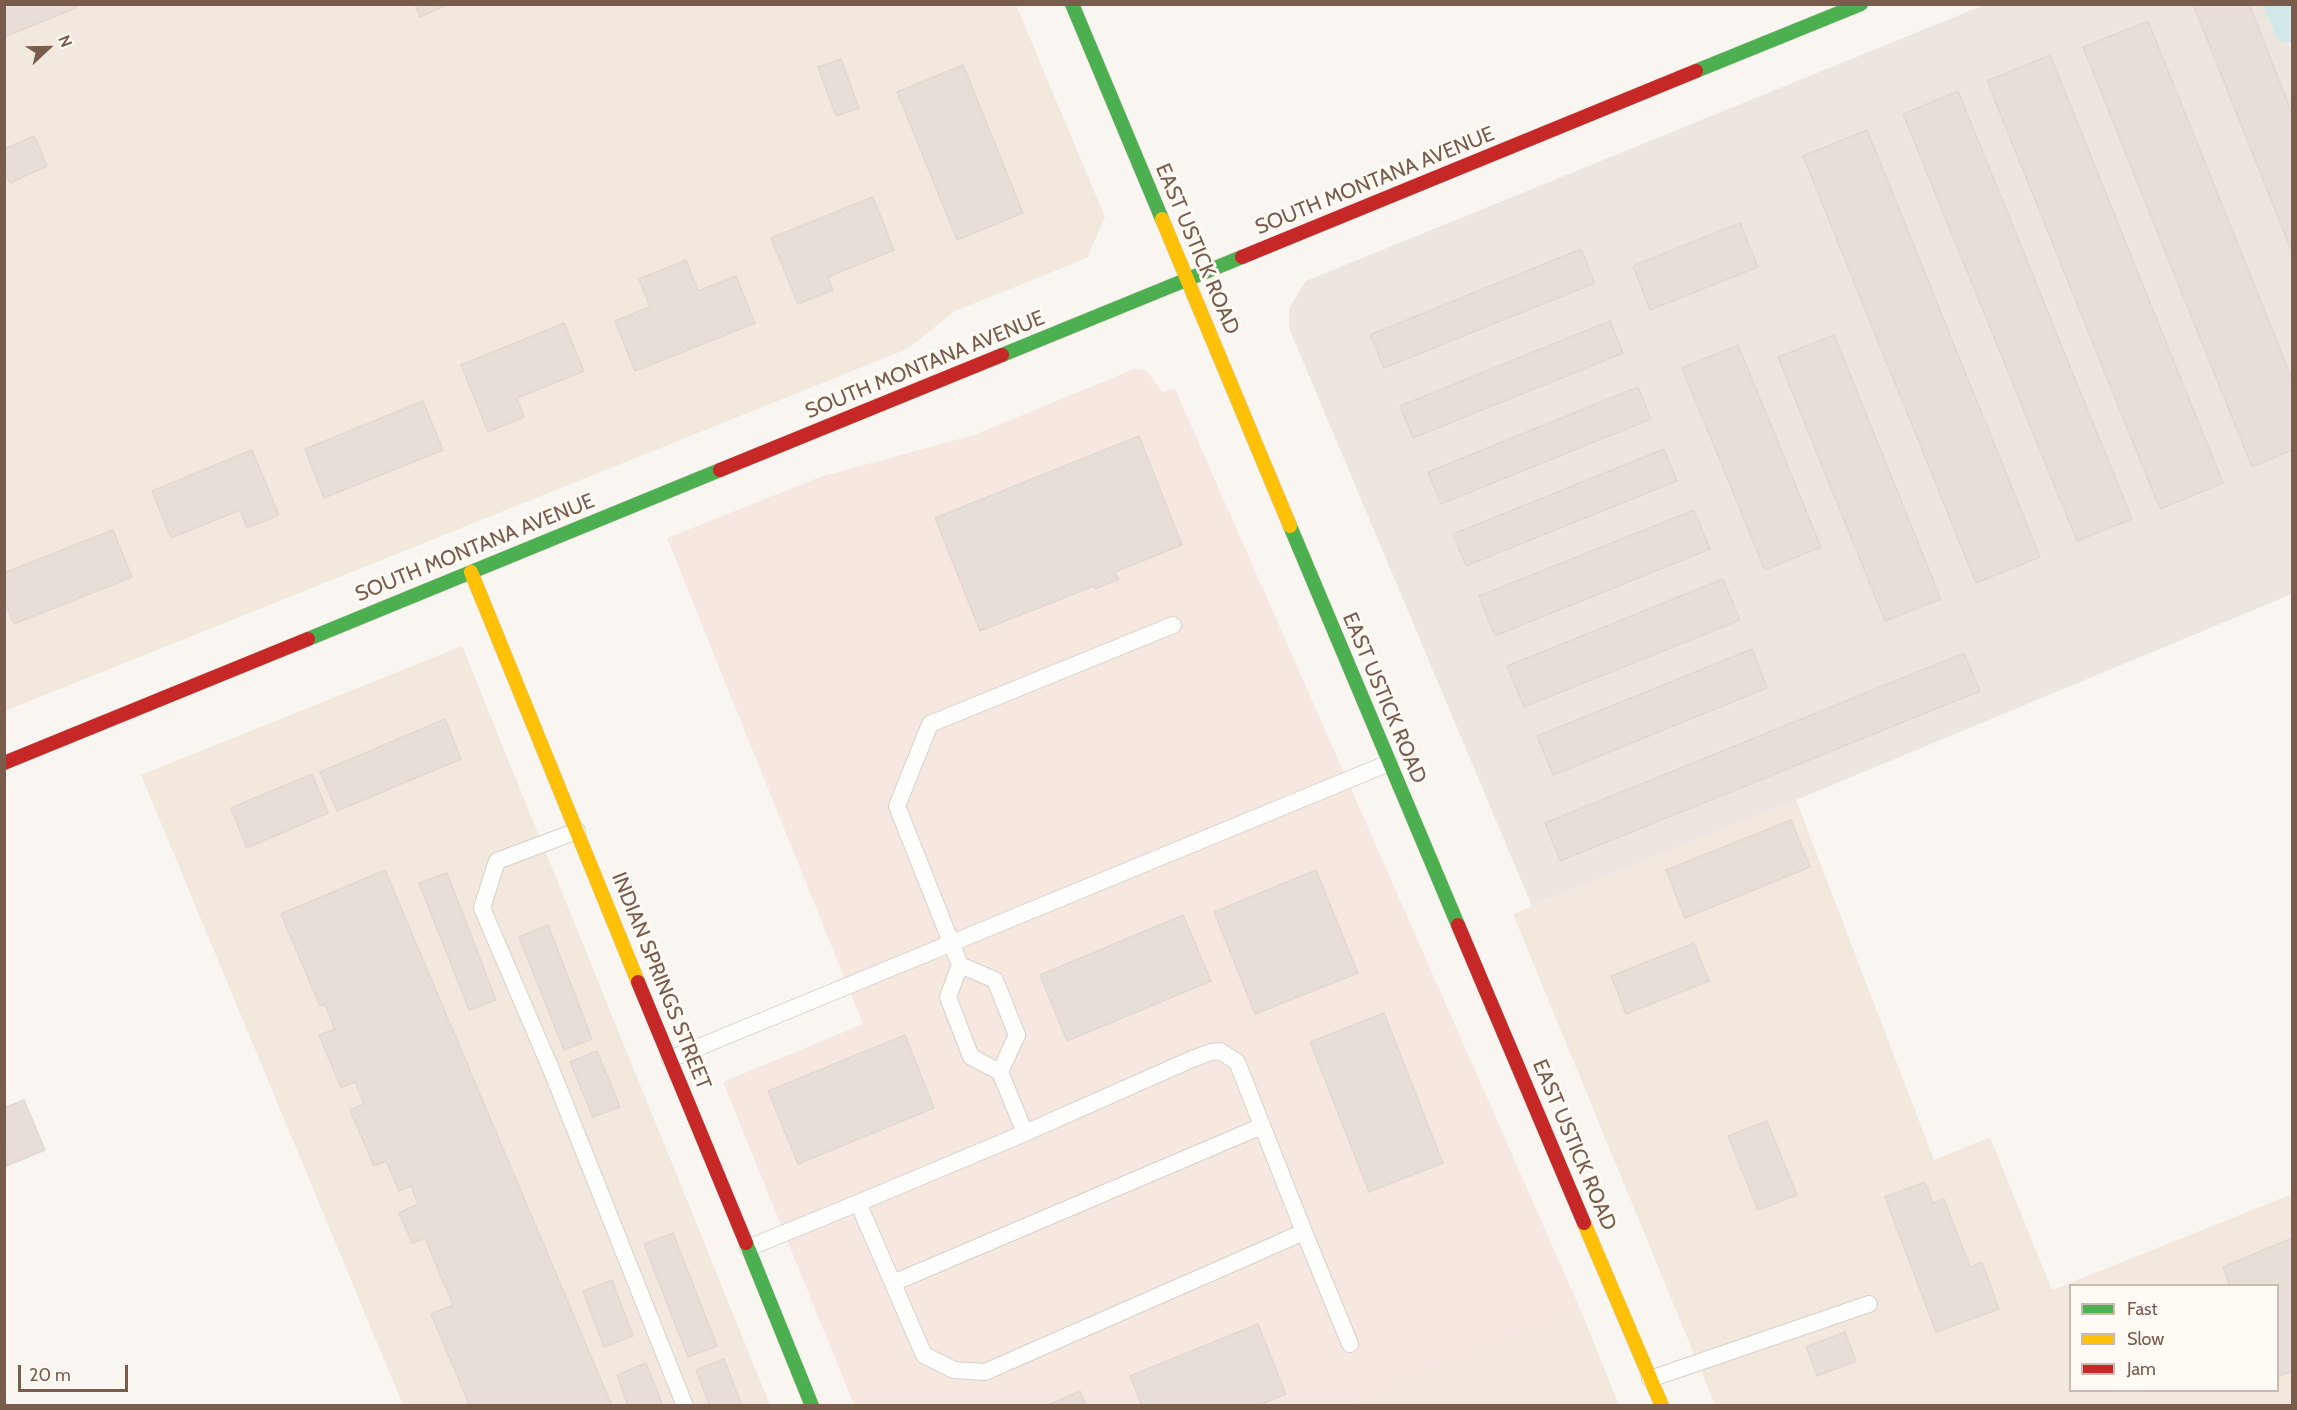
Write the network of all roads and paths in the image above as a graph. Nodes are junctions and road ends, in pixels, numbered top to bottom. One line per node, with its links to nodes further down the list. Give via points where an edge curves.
1 (1072, 4): 3 (street, EAST USTICK ROAD)
2 (1861, 4): 3 (street, SOUTH MONTANA AVENUE)
3 (1187, 280): 4 (street, SOUTH MONTANA AVENUE); 7 (street, EAST USTICK ROAD)
4 (471, 573): 6 (street, SOUTH MONTANA AVENUE); 8 (street, INDIAN SPRINGS STREET)
5 (1173, 625): 9 (lane, via 930,724 897,806)
6 (4, 763)
7 (1389, 763): 9 (lane); 21 (street, EAST USTICK ROAD)
8 (577, 831): 11 (street, INDIAN SPRINGS STREET); 22 (lane, via 497,861 482,908 551,1069)
9 (952, 944): 10 (lane); 11 (lane)
10 (960, 965): 12 (lane, via 948,997 971,1057); 12 (lane, via 995,980 1017,1035)
11 (670, 1059): 17 (street, INDIAN SPRINGS STREET)
12 (1000, 1072): 14 (lane)
13 (1262, 1126): 14 (lane, via 1237,1062 1220,1051 1192,1059); 16 (lane); 18 (lane)
14 (1025, 1133): 15 (lane)
15 (858, 1203): 17 (lane); 18 (lane)
16 (1304, 1232): 18 (lane, via 985,1372 954,1370 924,1355); 20 (lane)
17 (748, 1248): 23 (street, INDIAN SPRINGS STREET)
18 (893, 1283)
19 (1869, 1304): 21 (lane)
20 (1350, 1344)
21 (1650, 1379): 24 (street, EAST USTICK ROAD)
22 (685, 1406)
23 (812, 1406)
24 (1662, 1406)

